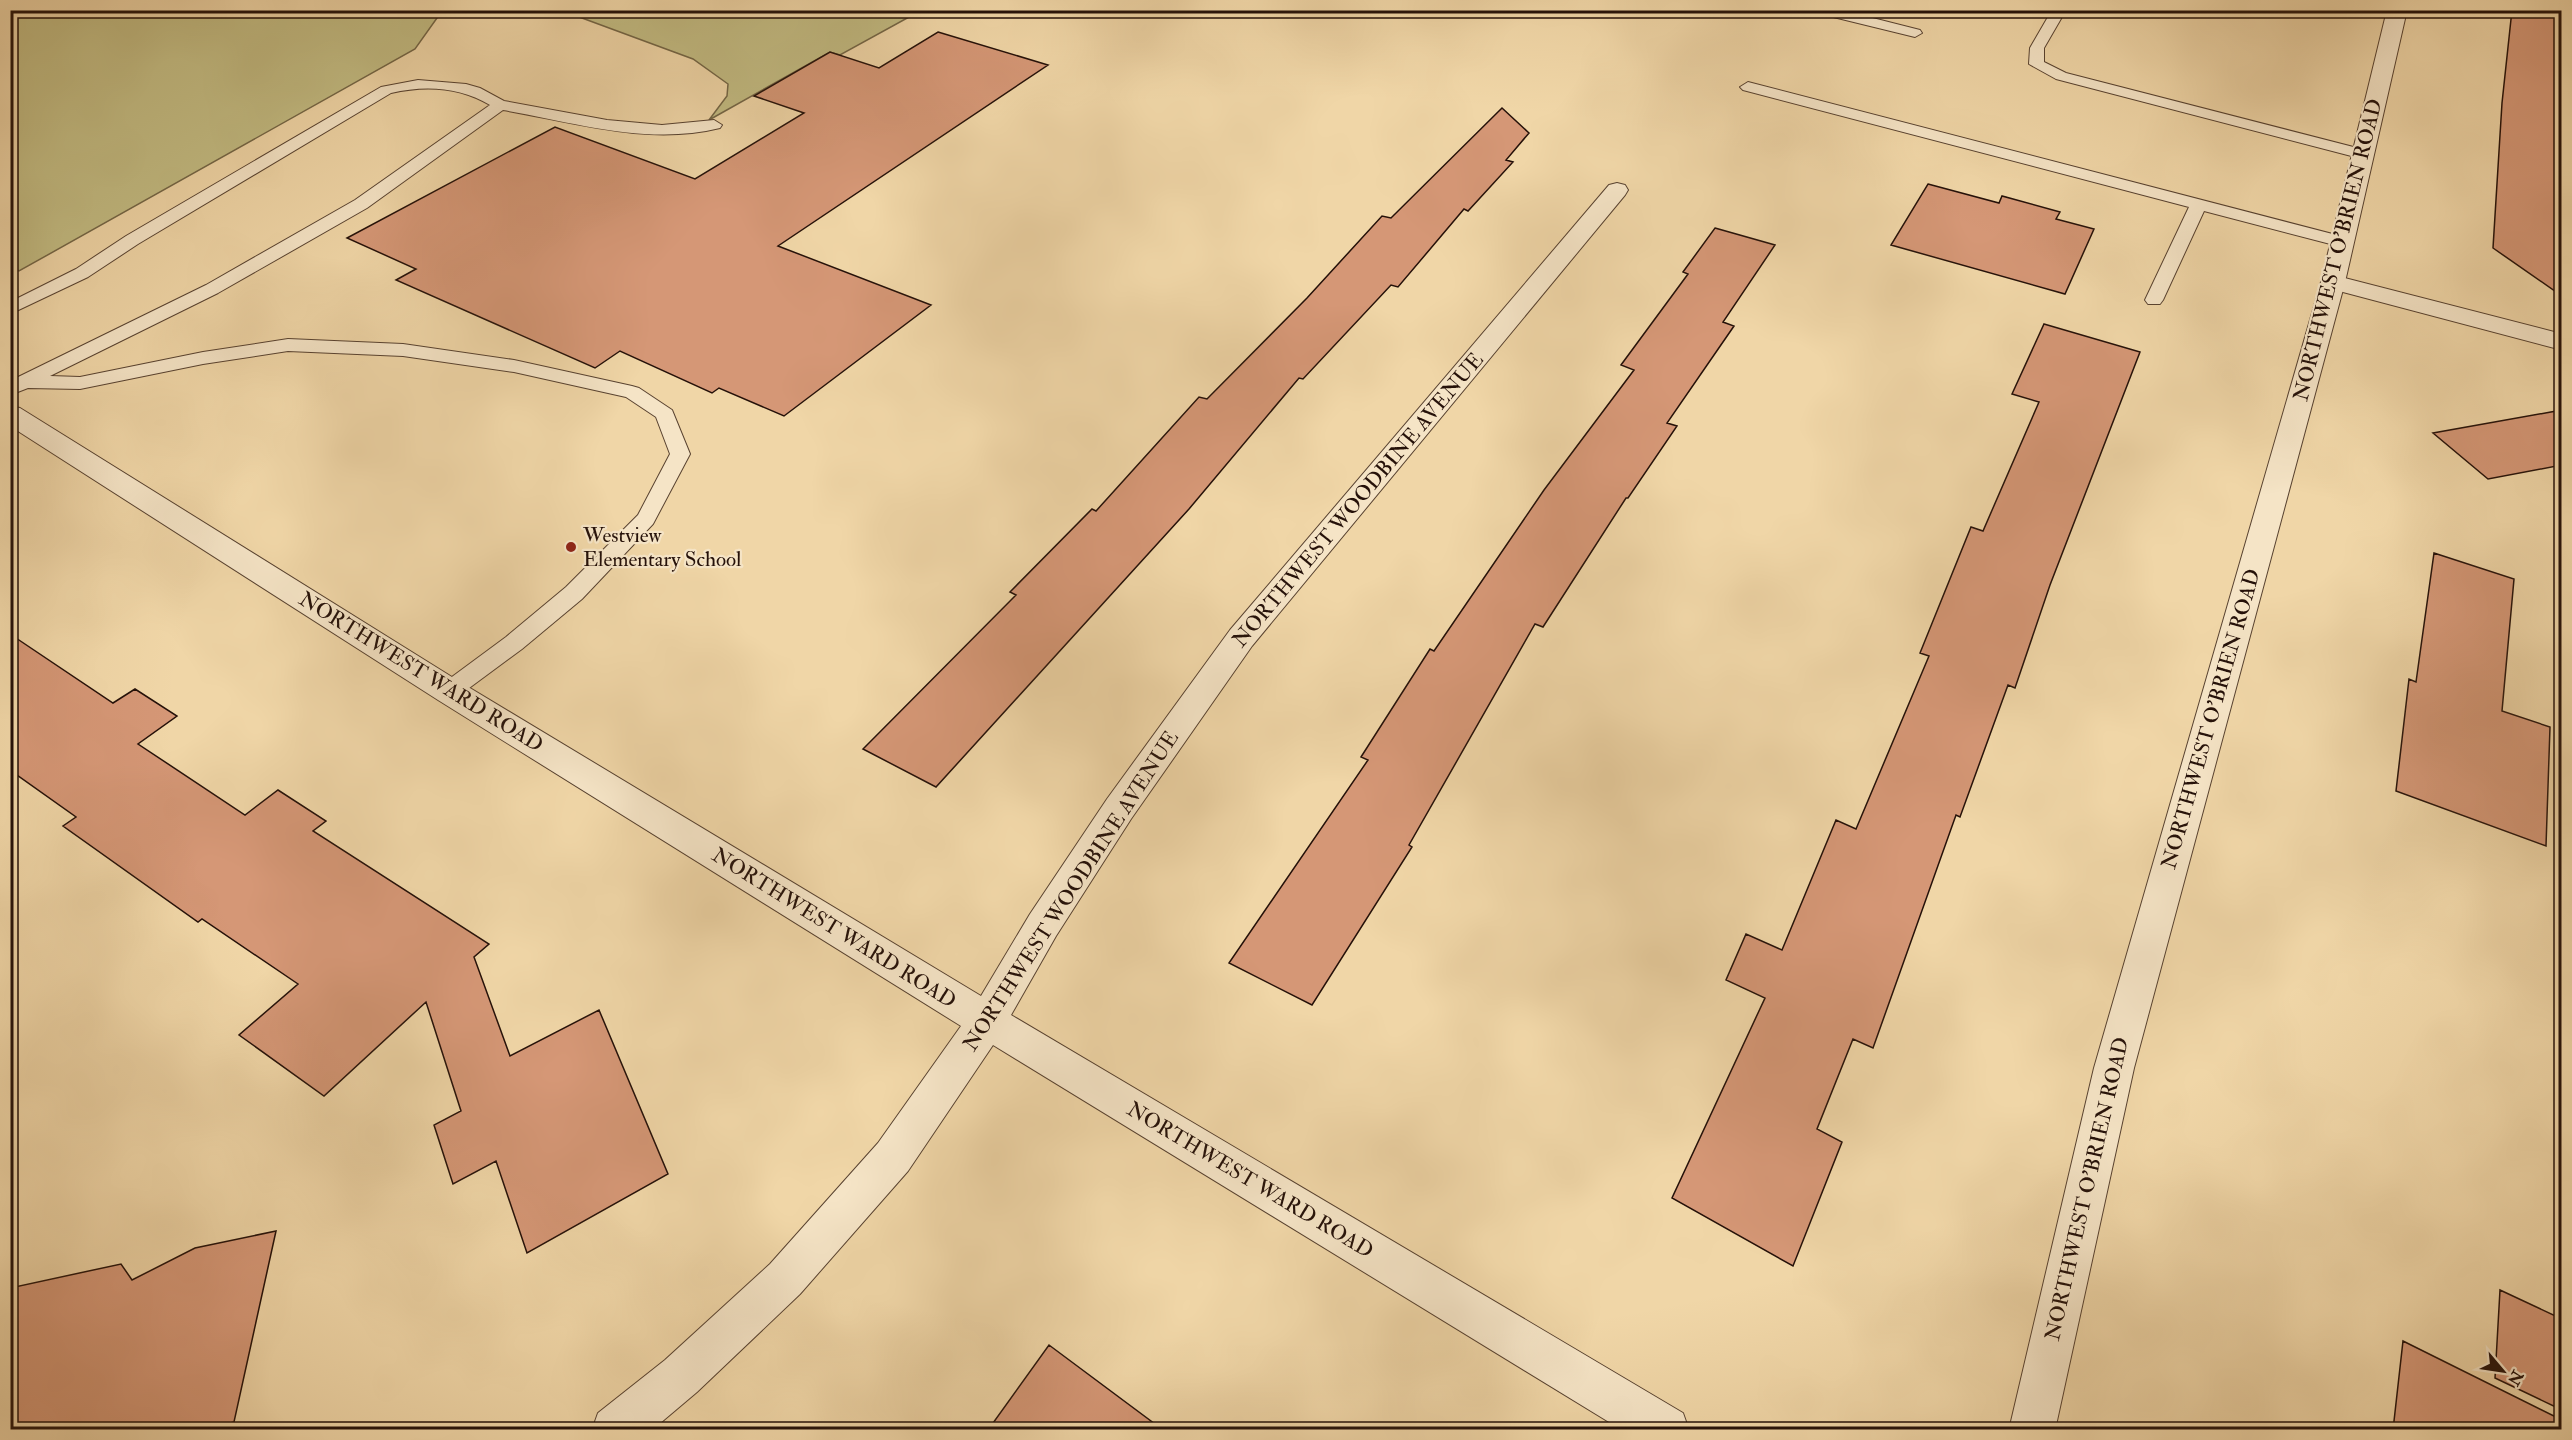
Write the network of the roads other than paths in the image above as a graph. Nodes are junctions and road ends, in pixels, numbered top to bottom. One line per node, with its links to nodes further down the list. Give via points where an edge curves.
1 (1822, 10): 4 (lane)
2 (2059, 10): 8 (lane, via 2037,48 2036,64 2061,76)
3 (2397, 10): 8 (street, NORTHWEST O'BRIEN ROAD)
4 (1915, 33)
5 (1748, 87): 10 (lane)
6 (500, 105): 7 (lane, via 627,128 699,129); 14 (lane, via 474,90 448,86 405,85 386,90 82,273); 16 (lane, via 361,204 212,289)
7 (714, 125)
8 (2363, 154): 11 (street, NORTHWEST O'BRIEN ROAD)
9 (1617, 190): 19 (street, NORTHWEST WOODBINE AVENUE, via 1241,638 1119,809 1043,925)
10 (2199, 204): 11 (lane); 13 (lane)
11 (2342, 242): 12 (street, NORTHWEST O'BRIEN ROAD)
12 (2333, 282): 15 (street); 22 (street, NORTHWEST O'BRIEN ROAD, via 2114,1068)
13 (2154, 300)
14 (10, 309)
15 (2562, 342)
16 (18, 386): 18 (lane, via 80,383 288,345 392,350 514,366 632,392 665,414 680,454 646,519 574,593)
17 (10, 414): 18 (street, NORTHWEST WARD ROAD)
18 (448, 691): 19 (street, NORTHWEST WARD ROAD)
19 (987, 1021): 20 (street, NORTHWEST WOODBINE AVENUE, via 893,1157 785,1279 681,1376); 21 (street, NORTHWEST WARD ROAD)
20 (615, 1430)
21 (1666, 1430)
22 (2032, 1430)

